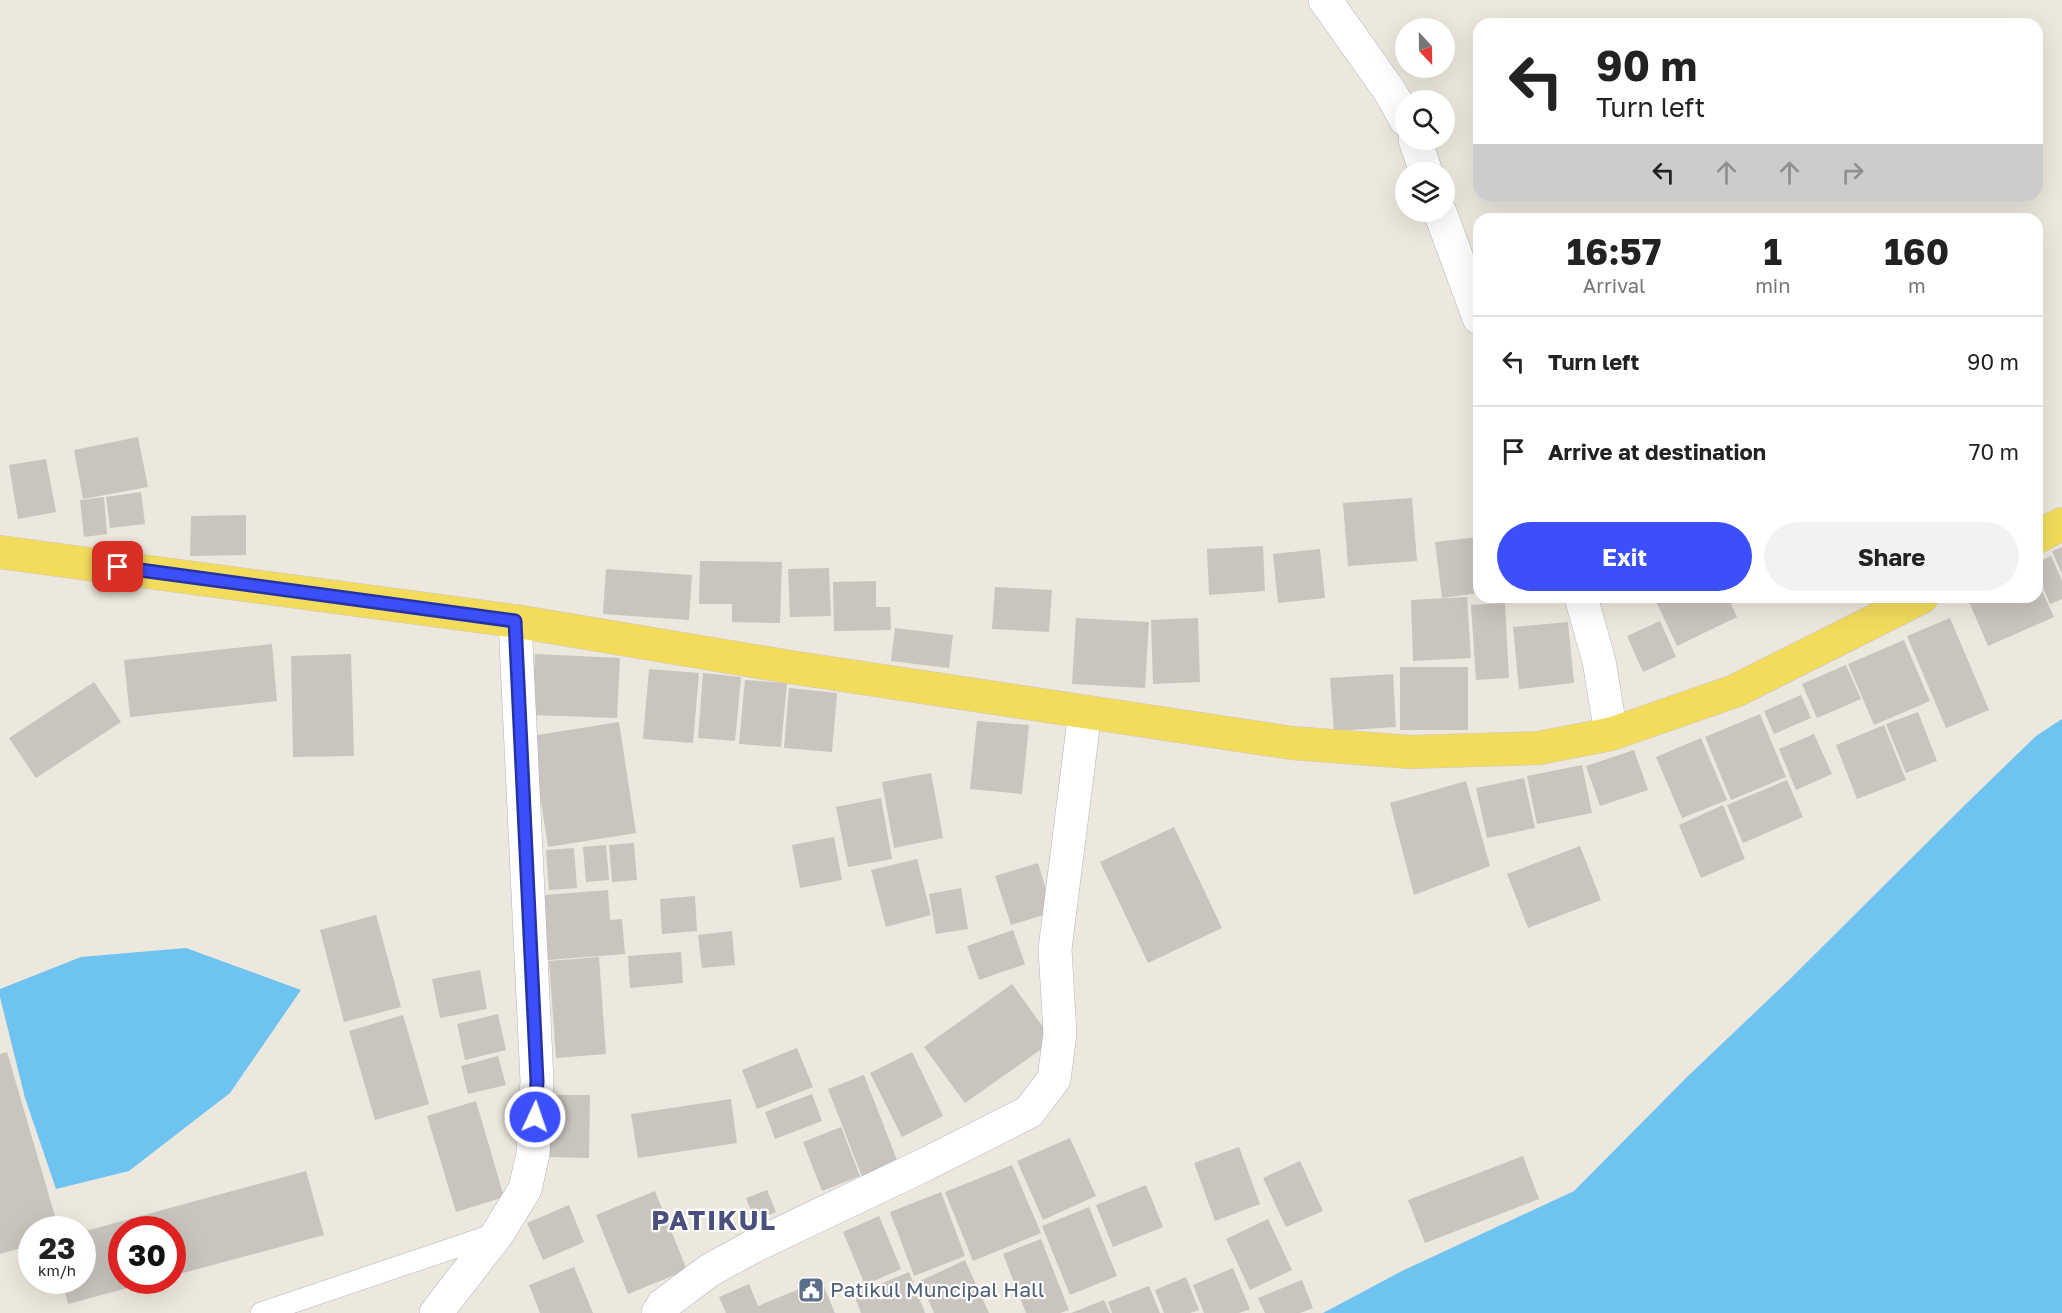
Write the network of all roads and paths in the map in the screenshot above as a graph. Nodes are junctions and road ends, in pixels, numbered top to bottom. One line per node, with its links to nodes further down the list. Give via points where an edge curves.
1 (1324, 0): 2 (street)
2 (1395, 101)
3 (1444, 222): 4 (street)
4 (1473, 302)
5 (2062, 524): 6 (main road)
6 (2043, 534)
7 (0, 552): 10 (main road)
8 (1583, 603): 12 (street, via 1599,661)
9 (1910, 603): 12 (main road, via 1735,691)
10 (515, 621): 11 (main road, via 790,668); 13 (street, via 537,1081 533,1154 525,1189)
11 (1085, 712): 12 (main road, via 1292,743 1410,752 1539,748); 16 (street, via 1055,949 1060,1034 1054,1078 1029,1112 754,1246 710,1270)
12 (1611, 734)
13 (498, 1233): 14 (lane); 15 (street)
14 (261, 1313)
15 (436, 1313)
16 (658, 1313)

